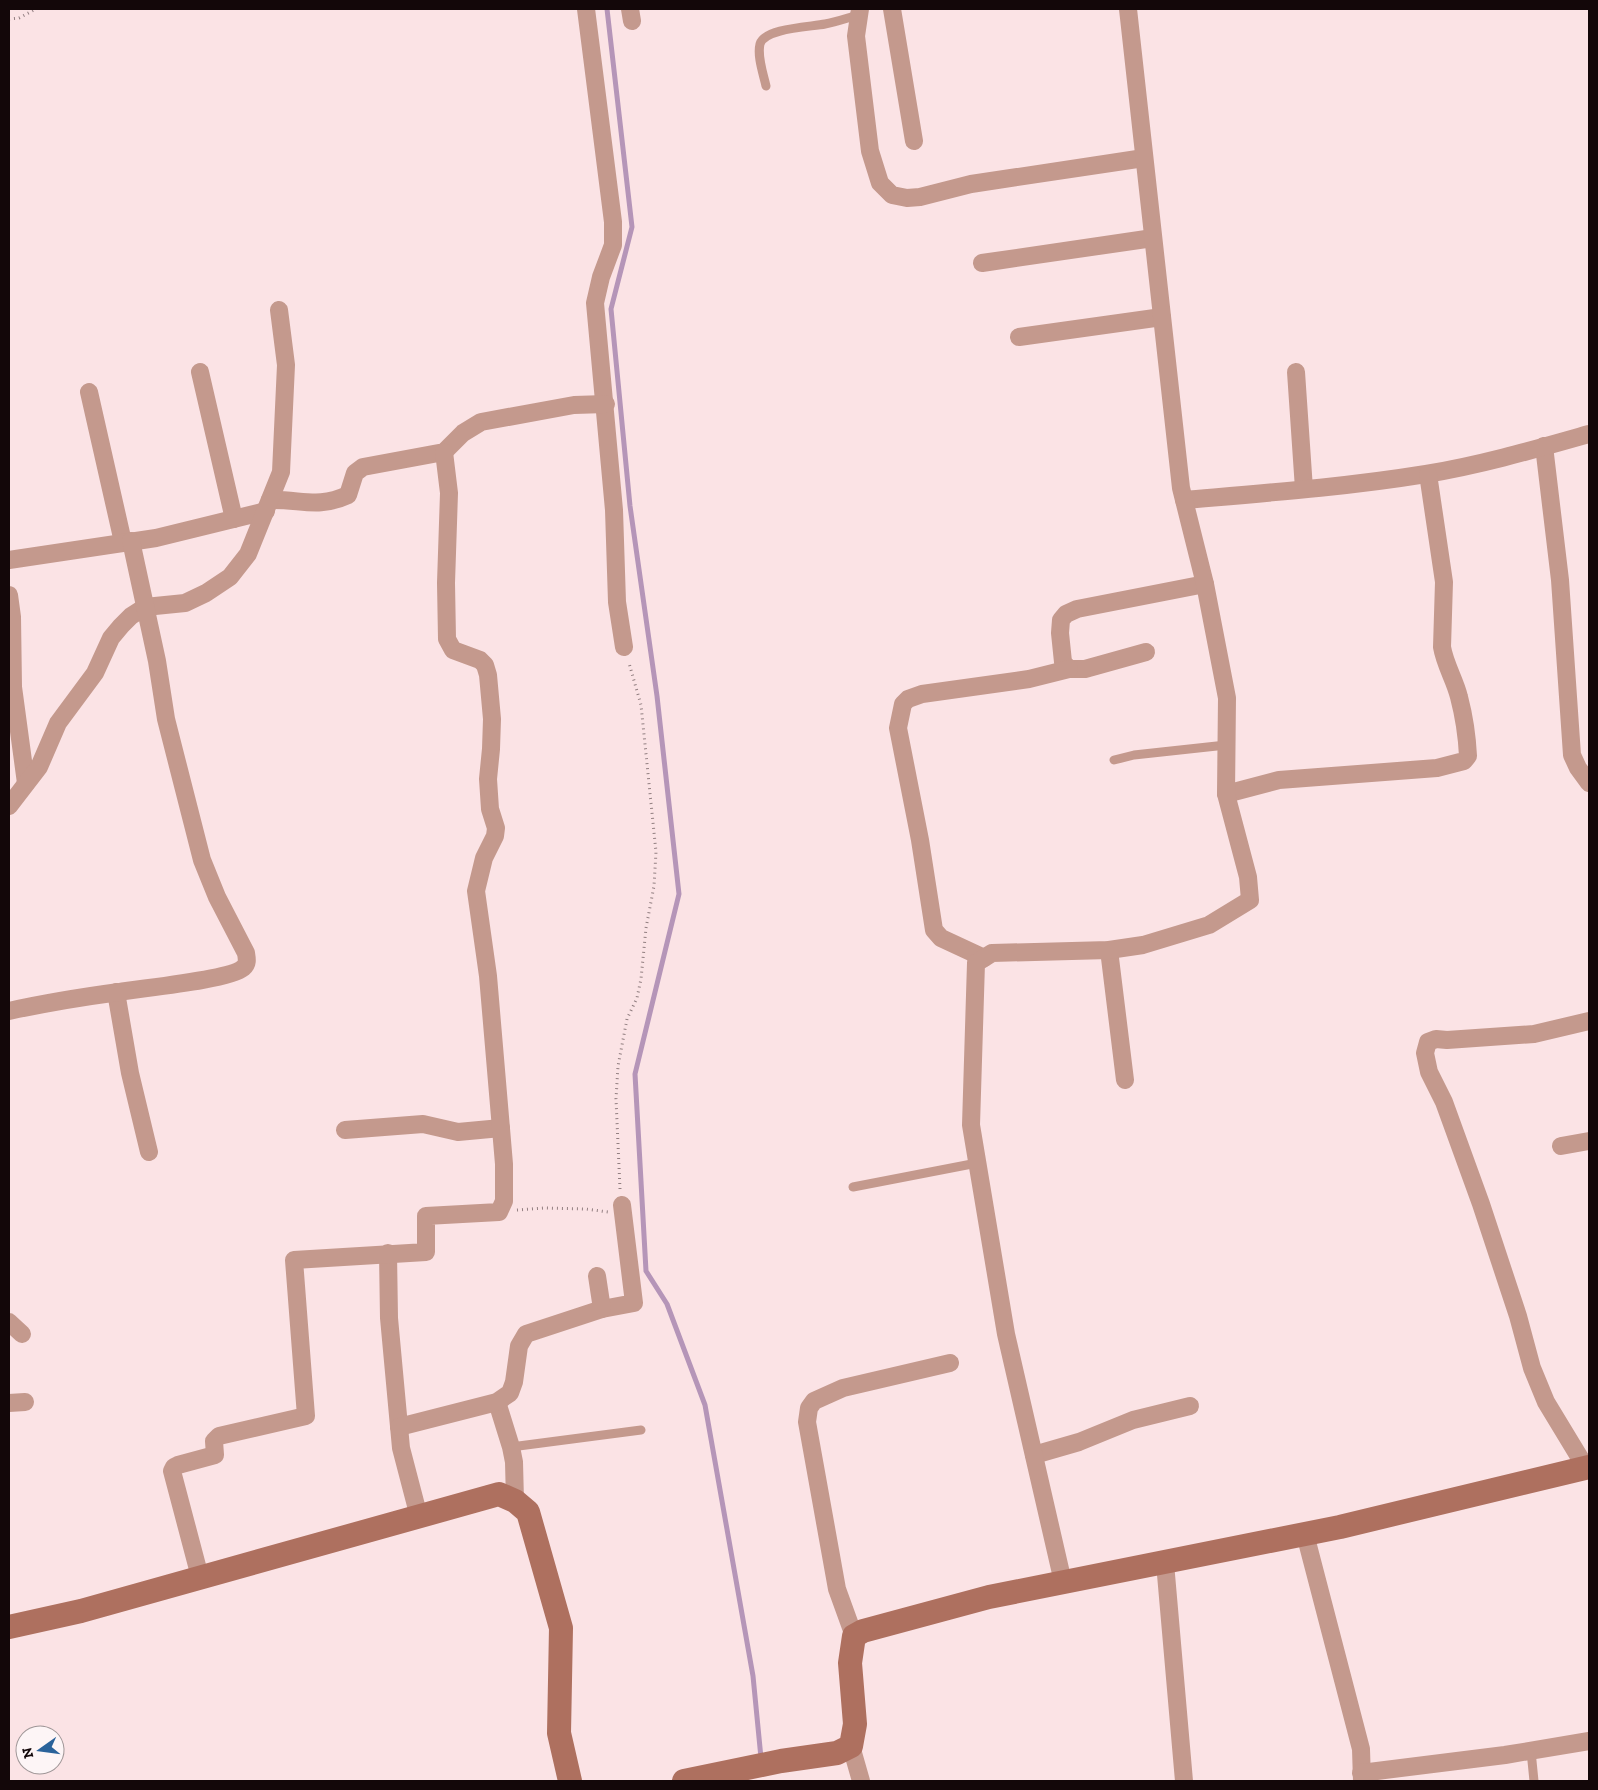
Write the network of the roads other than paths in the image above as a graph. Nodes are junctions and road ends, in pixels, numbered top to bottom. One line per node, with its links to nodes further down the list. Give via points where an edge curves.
1 (586, 9): 16 (street, via 613,222 613,245 595,303)
2 (894, 9): 6 (street)
3 (1128, 9): 7 (street)
4 (859, 12): 5 (lane, via 826,24 764,37 759,52); 7 (street, via 856,36 870,151 880,183 892,195 920,197 971,184)
5 (766, 86)
6 (914, 141)
7 (1144, 158): 8 (street)
8 (1153, 238): 9 (street); 11 (street)
9 (982, 263)
10 (279, 310): 23 (street, via 286,365 284,427 281,472)
11 (1162, 316): 12 (street); 22 (street)
12 (1019, 337)
13 (200, 372): 24 (street)
14 (1296, 372): 21 (street)
15 (89, 392): 25 (street)
16 (606, 404): 19 (street, via 574,405 481,422 463,433); 30 (street, via 617,602)
17 (1589, 434): 18 (street)
18 (1544, 446): 20 (street); 35 (street, via 1560,580 1570,745 1578,768)
19 (444, 452): 23 (street, via 363,467 355,473 348,495 339,499 318,504 285,500); 45 (street, via 449,494 447,639 453,650 486,665 490,692 492,719 488,779 490,809 496,828 476,891 488,976)
20 (1428, 474): 21 (street); 37 (street, via 1444,582 1442,647 1459,695 1468,756 1464,761 1436,768 1279,780)
21 (1304, 489): 22 (street)
22 (1184, 500): 27 (street)
23 (268, 505): 24 (street); 29 (street, via 248,554 230,577 185,603)
24 (234, 519): 25 (street)
25 (127, 542): 26 (street); 29 (street)
26 (9, 560)
27 (1205, 584): 32 (street, via 1077,609 1066,614 1061,620 1060,633 1063,662); 33 (street, via 1226,698)
28 (9, 594): 36 (street, via 13,687)
29 (145, 607): 36 (street, via 131,616 111,638 95,673 58,723 38,768); 41 (street, via 166,719 202,860 246,953 247,962 234,973)
30 (624, 647)
31 (1146, 652): 32 (street)
32 (1069, 669): 40 (street, via 1029,679 922,694 903,704 898,728 934,930 941,938)
33 (1226, 745): 34 (lane); 37 (street)
34 (1114, 760)
35 (1589, 782)
36 (26, 783): 38 (street)
37 (1226, 794): 39 (street, via 1248,877 1250,900 1209,925 1143,945)
38 (9, 806)
39 (1108, 950): 40 (street, via 992,953); 44 (street)
40 (984, 958): 50 (street, via 976,963 971,1125)
41 (116, 992): 42 (street); 49 (street)
42 (9, 1011)
43 (1589, 1021): 65 (street, via 1534,1034 1436,1039 1428,1042 1425,1053 1429,1072 1444,1102 1480,1204 1532,1368 1546,1402)
44 (1124, 1080)
45 (501, 1128): 46 (street, via 458,1132 423,1124); 53 (street, via 504,1201 499,1212 426,1216 426,1252)
46 (345, 1130)
47 (1589, 1141): 48 (street)
48 (1561, 1146)
49 (149, 1152)
50 (977, 1163): 51 (lane); 64 (street, via 1006,1334)
51 (852, 1187)
52 (622, 1205): 55 (street, via 634,1303)
53 (388, 1253): 61 (street, via 389,1318); 70 (street, via 294,1260 306,1416 219,1436 214,1441 215,1455 178,1465 172,1471)
54 (596, 1276): 55 (street)
55 (602, 1309): 59 (street, via 526,1334 519,1346 510,1393)
56 (9, 1322): 57 (street)
57 (22, 1334)
58 (950, 1363): 73 (street, via 843,1388 814,1401 809,1408 807,1422 838,1589)
59 (497, 1402): 61 (street); 63 (street)
60 (1190, 1406): 64 (street, via 1133,1420 1079,1442)
61 (399, 1427): 67 (street, via 401,1448)
62 (641, 1430): 63 (lane)
63 (511, 1446): 66 (street)
64 (1034, 1455): 71 (street)
65 (1587, 1470): 68 (street)
66 (515, 1501): 67 (street, via 499,1494); 79 (street, via 528,1512 561,1628 559,1733)
67 (419, 1516): 70 (street)
68 (1305, 1534): 69 (street); 78 (street, via 1361,1749)
69 (1165, 1563): 71 (street); 82 (street)
70 (200, 1577): 72 (street, via 81,1611)
71 (1063, 1582): 73 (street, via 989,1597)
72 (9, 1627)
73 (854, 1636): 75 (street, via 850,1663 855,1724)
74 (1589, 1741): 76 (street)
75 (851, 1746): 77 (street, via 837,1753 781,1761); 81 (street)
76 (1531, 1750): 78 (street); 83 (lane)
77 (732, 1774): 80 (street)
78 (1361, 1777)
79 (570, 1781)
80 (684, 1781)
81 (861, 1781)
82 (1184, 1781)
83 (1534, 1781)

